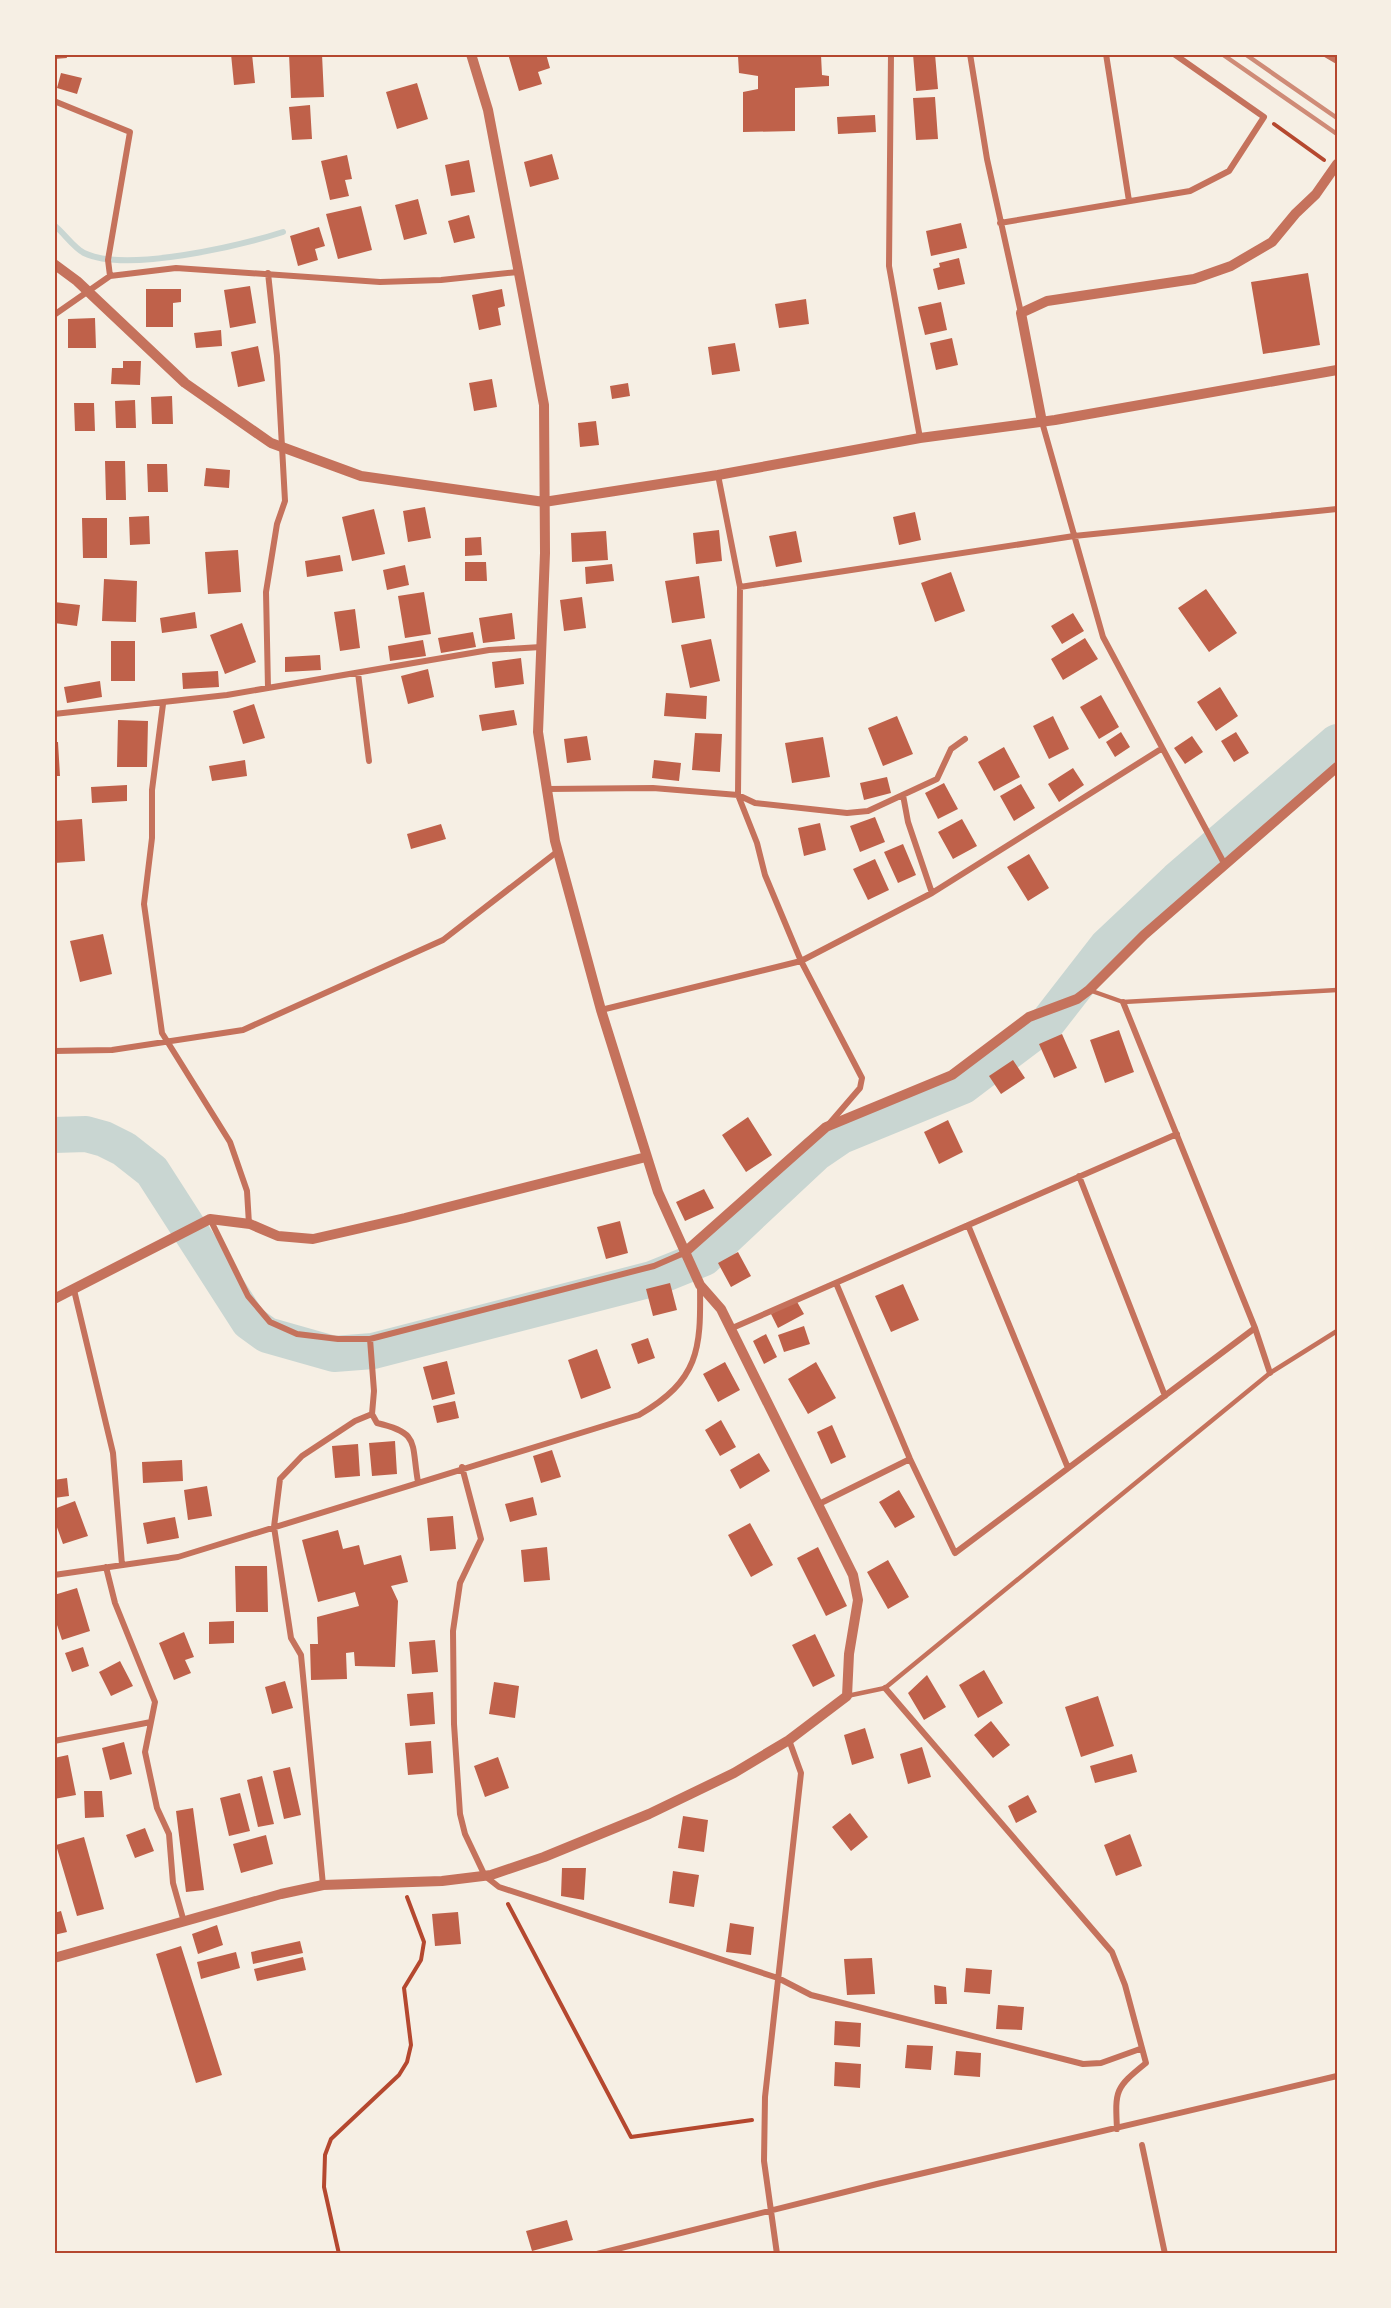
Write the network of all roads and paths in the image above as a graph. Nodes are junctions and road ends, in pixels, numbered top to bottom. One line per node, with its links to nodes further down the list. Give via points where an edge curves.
1 (891, 54): 22 (street, via 889,266)
2 (970, 54): 12 (street)
3 (1106, 54): 11 (street)
4 (1174, 54): 9 (street)
5 (1325, 54): 7 (street)
6 (473, 55): 14 (street, via 488,110)
7 (1337, 61)
8 (54, 101): 16 (street, via 130,132 108,260)
9 (1264, 117): 10 (path); 11 (street, via 1229,171 1190,191)
10 (1333, 168): 18 (street, via 1316,194 1272,242 1231,267 1194,279 1047,301)
11 (1129, 201): 12 (street)
12 (1000, 223): 18 (street)
13 (54, 264): 17 (street)
14 (518, 272): 15 (street, via 380,282); 25 (street, via 544,405)
15 (268, 273): 16 (street, via 176,268); 23 (street)
16 (110, 276): 17 (street)
17 (88, 291): 19 (street); 23 (street, via 185,383)
18 (1021, 313): 21 (street)
19 (54, 315)
20 (1337, 370): 21 (street)
21 (1042, 422): 22 (street); 27 (street)
22 (920, 438): 24 (street)
23 (283, 447): 25 (street, via 361,476); 31 (street, via 285,501 277,524 266,592)
24 (718, 475): 25 (street); 28 (street)
25 (544, 502): 29 (street)
26 (1337, 508): 27 (street)
27 (1074, 536): 28 (street); 35 (street, via 1103,637)
28 (740, 587): 39 (street)
29 (542, 647): 30 (street, via 489,650); 38 (street, via 538,732)
30 (358, 673): 31 (street); 36 (street)
31 (268, 688): 32 (street)
32 (163, 704): 33 (street); 49 (street, via 144,904 162,1034)
33 (54, 714)
34 (965, 740): 40 (street, via 951,749 937,778)
35 (1161, 749): 42 (street); 43 (street)
36 (369, 761)
37 (1337, 768): 42 (street)
38 (547, 789): 39 (street, via 653,788); 41 (street)
39 (738, 795): 40 (street, via 755,803 847,813 868,811); 44 (street, via 765,875)
40 (903, 795): 43 (street)
41 (558, 851): 48 (street); 49 (street, via 443,940 243,1030)
42 (1225, 865): 45 (street, via 1144,935)
43 (932, 893): 44 (street)
44 (801, 961): 48 (street); 51 (street, via 862,1078 860,1088)
45 (1089, 990): 47 (lane); 51 (street, via 1077,999 1029,1017 952,1075)
46 (1337, 990): 47 (lane)
47 (1123, 1002): 52 (street)
48 (601, 1010): 53 (street)
49 (167, 1042): 50 (street, via 112,1050); 56 (street, via 230,1142 247,1191)
50 (54, 1052)
51 (826, 1127): 58 (street)
52 (1177, 1134): 54 (street); 63 (street)
53 (646, 1157): 56 (street, via 313,1239 278,1236); 58 (street)
54 (1079, 1176): 57 (street); 68 (street)
55 (210, 1219): 56 (street); 61 (street); 66 (street, via 248,1296 270,1322 297,1334)
56 (249, 1224)
57 (968, 1225): 59 (street); 72 (street)
58 (684, 1253): 60 (street); 66 (street, via 654,1266)
59 (836, 1283): 64 (street); 70 (street)
60 (700, 1285): 64 (street); 71 (street, via 700,1329 690,1372 665,1400 639,1415)
61 (74, 1290): 62 (street); 76 (street, via 113,1453)
62 (54, 1299)
63 (1255, 1328): 67 (street); 68 (street)
64 (730, 1329): 74 (street)
65 (1337, 1331): 67 (lane)
66 (369, 1339): 69 (street)
67 (1270, 1373): 79 (lane)
68 (1165, 1396): 72 (street)
69 (372, 1414): 73 (street, via 377,1423 402,1429 410,1438); 75 (street, via 302,1456 280,1479)
70 (910, 1459): 72 (street, via 955,1553); 74 (street)
71 (462, 1467): 73 (street); 84 (street, via 481,1539 460,1583 453,1632 454,1724 460,1814)
72 (1068, 1468)
73 (418, 1482): 75 (street)
74 (819, 1504): 80 (street, via 853,1575 858,1600)
75 (273, 1527): 76 (street, via 178,1557); 86 (street, via 291,1638 301,1655)
76 (122, 1565): 77 (street)
77 (106, 1567): 78 (street); 81 (street, via 115,1603 155,1702)
78 (54, 1575)
79 (885, 1688): 80 (lane); 91 (street, via 1112,1952 1125,1985)
80 (847, 1696): 83 (street)
81 (151, 1722): 82 (street); 88 (street, via 145,1752 157,1808 169,1834 173,1884)
82 (54, 1740)
83 (789, 1740): 84 (street, via 734,1773 649,1814 544,1857); 90 (street, via 801,1773)
84 (485, 1876): 85 (street); 87 (street)
85 (402, 1882): 86 (street); 97 (path, via 424,1942 421,1960 404,1988 411,2045 399,2075 330,2139 324,2187)
86 (323, 1885): 88 (street)
87 (499, 1887): 90 (street); 93 (path, via 632,2137)
88 (184, 1922): 89 (street)
89 (54, 1958)
90 (778, 1978): 91 (street, via 811,1995 1083,2064 1101,2063); 93 (street)
91 (1140, 2049): 94 (street, via 1146,2063 1125,2081 1116,2096)
92 (1337, 2076): 94 (street)
93 (765, 2118): 96 (street, via 764,2161)
94 (1117, 2129): 96 (street)
95 (1142, 2145): 100 (street)
96 (771, 2212): 98 (street); 99 (street)
97 (339, 2254)
98 (597, 2254)
99 (777, 2254)
100 (1165, 2254)

